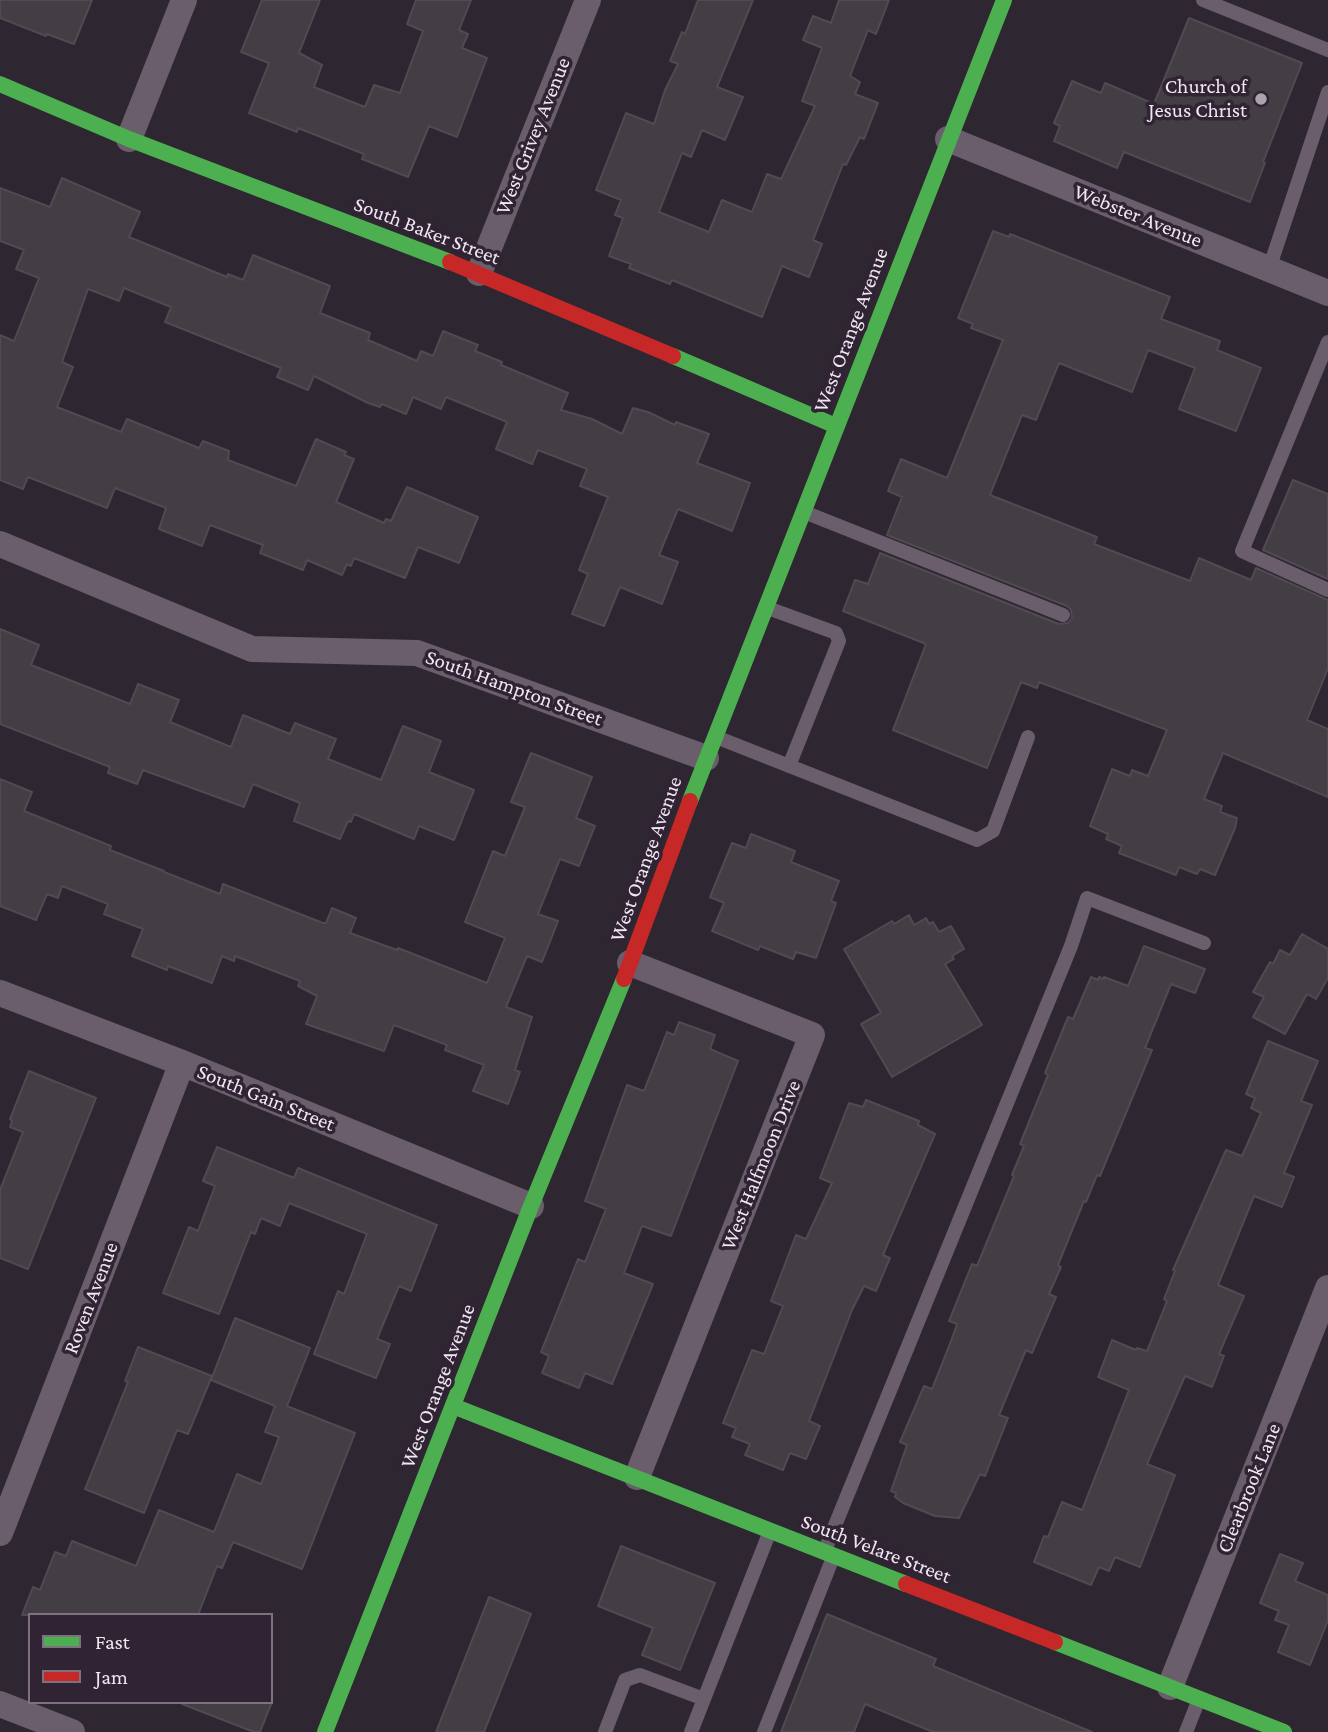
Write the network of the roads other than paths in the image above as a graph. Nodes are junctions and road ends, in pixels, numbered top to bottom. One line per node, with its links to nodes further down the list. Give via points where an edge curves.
1 (184, 0): 8 (street)
2 (588, 0): 11 (street, West Grivey Avenue)
3 (1004, 0): 9 (street, West Orange Avenue)
4 (1203, 0): 5 (lane)
5 (1328, 50)
6 (0, 83): 8 (street, South Baker Street)
7 (1328, 92): 10 (lane)
8 (129, 139): 11 (street, South Baker Street)
9 (948, 139): 10 (street, Webster Avenue); 14 (street, West Orange Avenue)
10 (1269, 269): 12 (street, Webster Avenue)
11 (479, 273): 14 (street, South Baker Street)
12 (1328, 293)
13 (1328, 342): 17 (lane, via 1242,551)
14 (836, 426): 15 (street, West Orange Avenue)
15 (803, 511): 18 (street, West Orange Avenue); 19 (lane)
16 (0, 544): 21 (street, South Hampton Street, via 252,649 417,653)
17 (1328, 590)
18 (765, 607): 21 (street, West Orange Avenue); 22 (lane, via 836,633 839,641)
19 (1063, 615)
20 (1028, 737): 22 (lane, via 993,831 977,840)
21 (711, 747): 22 (lane); 24 (street, West Orange Avenue)
22 (789, 765)
23 (1203, 943): 33 (lane, via 1087,898)
24 (630, 962): 27 (street, West Orange Avenue); 30 (street, West Halfmoon Drive, via 812,1035)
25 (0, 993): 26 (street, South Gain Street)
26 (183, 1063): 27 (street, South Gain Street); 32 (street, Roven Avenue)
27 (531, 1206): 29 (street, West Orange Avenue)
28 (1328, 1288): 34 (street, Clearbrook Lane)
29 (453, 1406): 30 (street, South Velare Street); 39 (street, West Orange Avenue)
30 (637, 1477): 31 (street, South Velare Street)
31 (770, 1530): 33 (street, South Velare Street); 35 (lane)
32 (0, 1533)
33 (829, 1552): 34 (street, South Velare Street); 42 (lane)
34 (1170, 1687): 36 (street, South Velare Street)
35 (704, 1699): 40 (lane, via 640,1675 625,1680); 41 (lane)
36 (1199, 1699): 43 (lane); 44 (street, South Velare Street)
37 (0, 1704): 38 (street)
38 (72, 1732)
39 (326, 1732)
40 (605, 1732)
41 (691, 1732)
42 (764, 1732)
43 (1186, 1732)
44 (1284, 1732)

